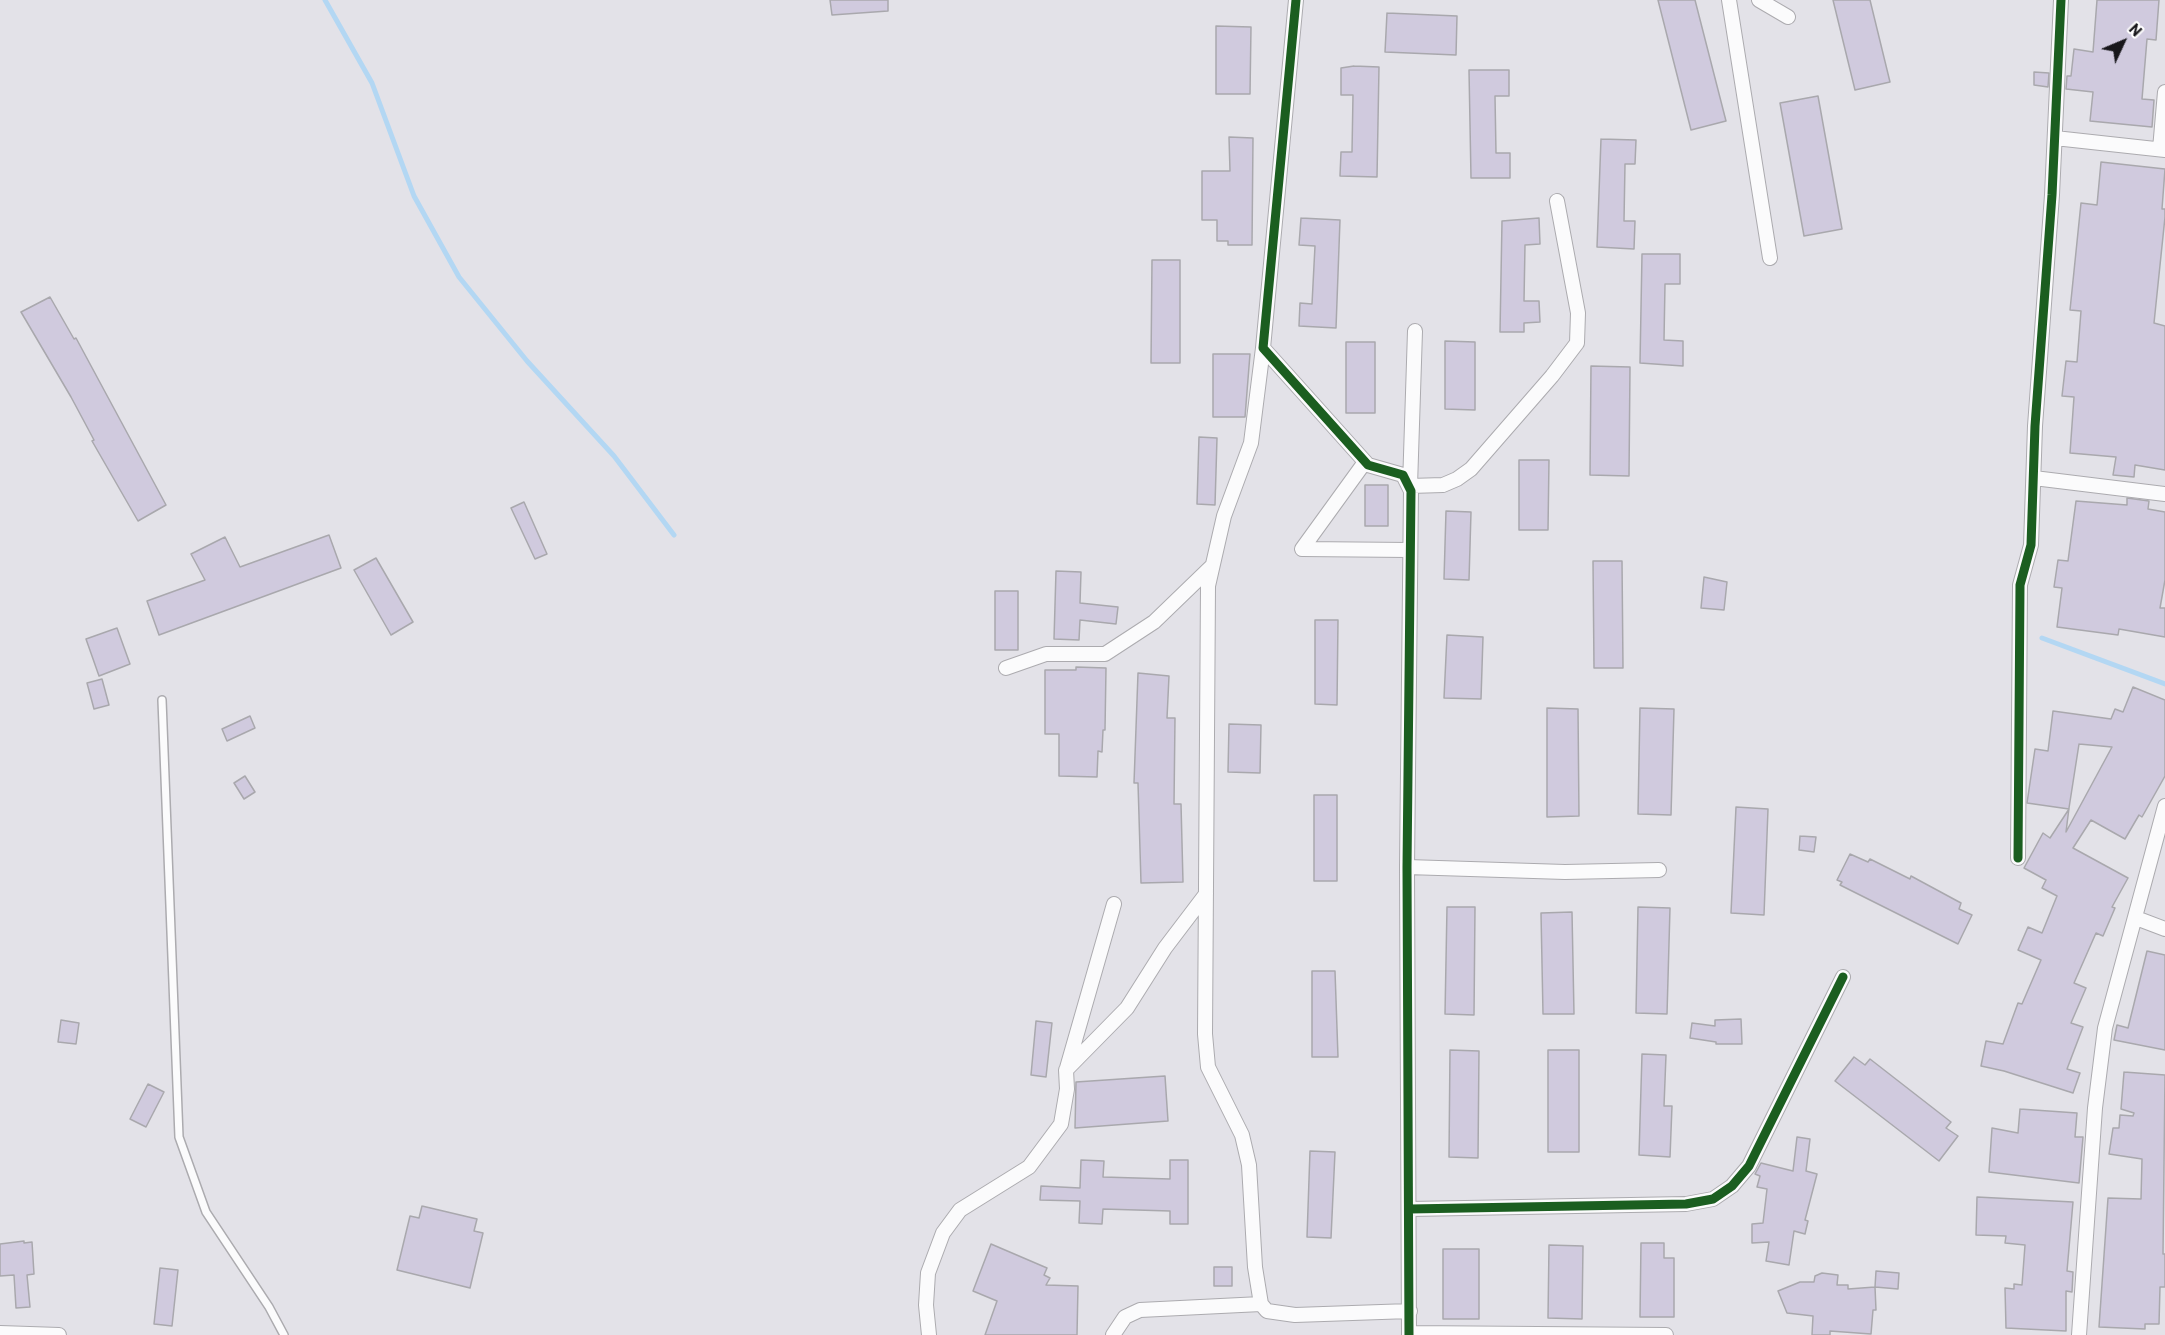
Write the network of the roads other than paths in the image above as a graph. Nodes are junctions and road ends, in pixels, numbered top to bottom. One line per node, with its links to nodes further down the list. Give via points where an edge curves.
1 (1296, 0): 12 (street)
2 (1729, 0): 10 (street)
3 (1759, 0): 5 (street)
4 (2061, 0): 7 (street)
5 (1788, 17)
6 (2165, 92): 8 (street)
7 (2055, 138): 8 (street); 14 (street)
8 (2163, 149)
9 (1557, 201): 15 (street, via 1578,313 1576,343 1471,469 1443,485)
10 (1770, 258)
11 (1416, 331): 15 (street)
12 (1263, 348): 13 (street); 18 (street, via 1251,443 1224,516)
13 (1365, 462): 15 (street, via 1403,475); 17 (street, via 1302,549)
14 (2034, 478): 16 (street); 22 (street, via 2031,545 2020,585)
15 (1410, 486): 17 (street)
16 (2165, 494)
17 (1409, 550): 23 (street)
18 (1212, 566): 19 (street, via 1154,622 1105,654 1046,654); 25 (street, via 1208,586)
19 (1006, 668)
20 (162, 700): 37 (lane, via 178,1137 206,1212)
21 (2165, 806): 27 (street)
22 (2018, 858)
23 (1407, 867): 24 (street, via 1565,872); 31 (street)
24 (1659, 870)
25 (1206, 894): 30 (street, via 1127,1008); 32 (street, via 1208,1067 1242,1135 1247,1155)
26 (1113, 904): 30 (street)
27 (2136, 918): 28 (street); 41 (street, via 2105,1028 2095,1108)
28 (2165, 928)
29 (1842, 977): 31 (street, via 1749,1166 1732,1186 1713,1199 1686,1204)
30 (1066, 1070): 38 (street, via 1061,1124 1029,1167 960,1210 943,1233 928,1272 926,1305)
31 (1410, 1209): 33 (street)
32 (1261, 1304): 33 (street, via 1267,1311 1295,1315); 39 (street, via 1140,1310 1125,1317)
33 (1410, 1311): 35 (street)
34 (0, 1333): 36 (street)
35 (1409, 1334): 40 (street)
36 (59, 1335)
37 (284, 1335)
38 (930, 1335)
39 (1113, 1335)
40 (1666, 1335)
41 (2079, 1335)

